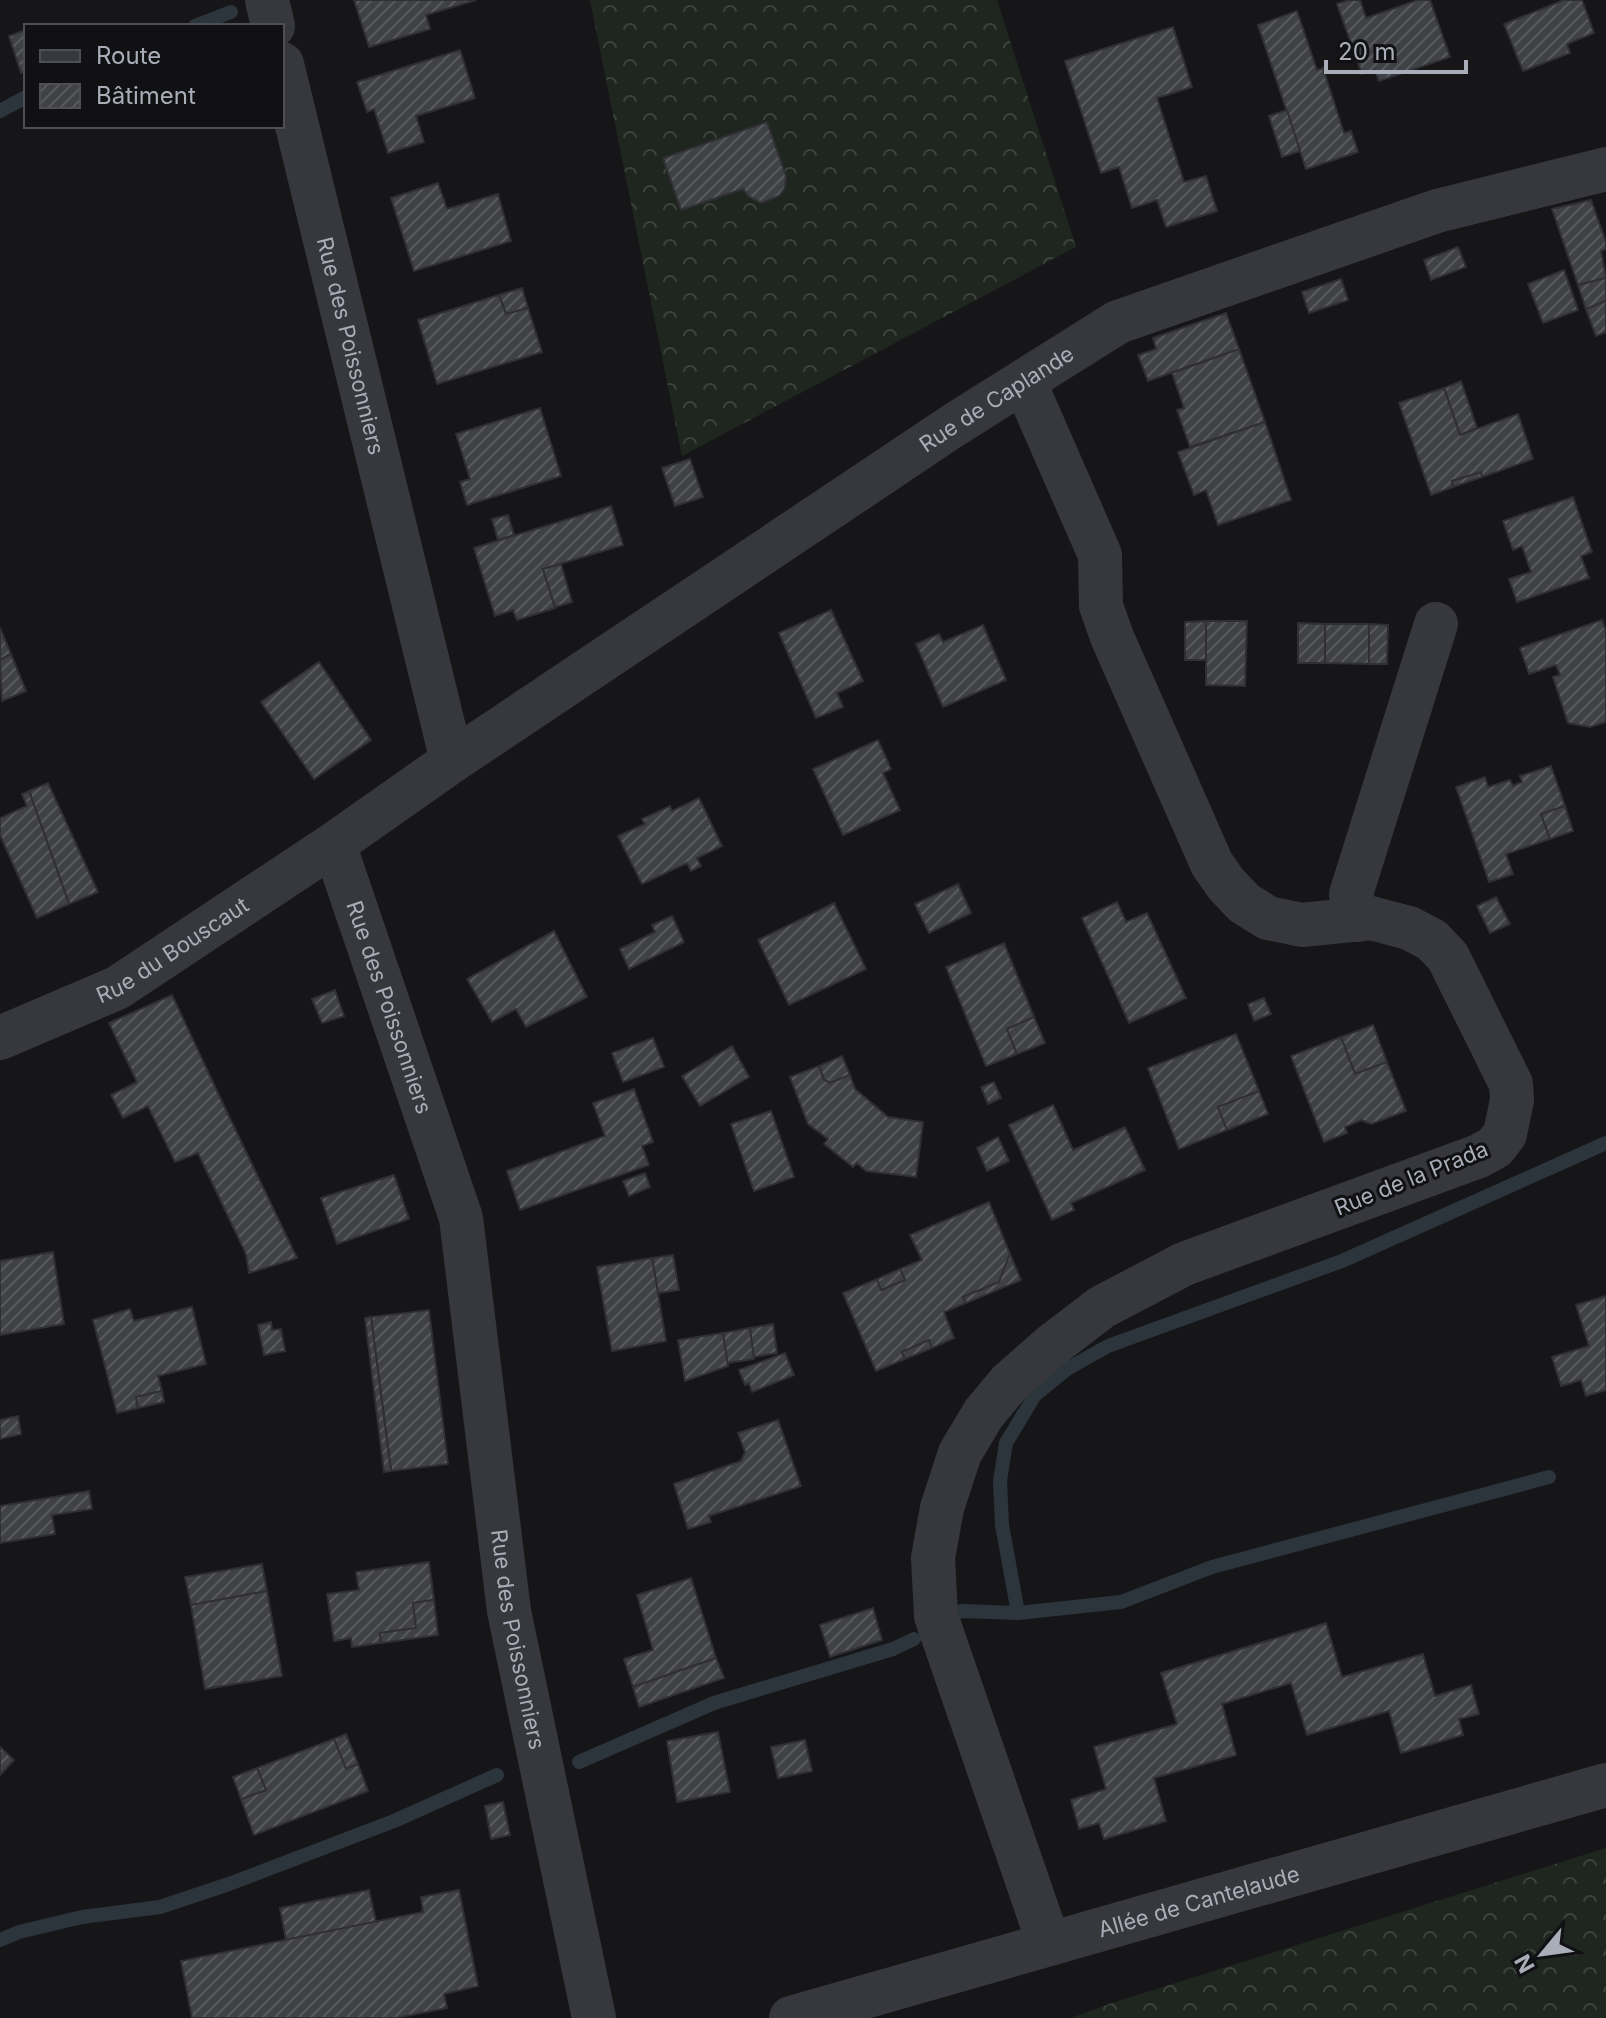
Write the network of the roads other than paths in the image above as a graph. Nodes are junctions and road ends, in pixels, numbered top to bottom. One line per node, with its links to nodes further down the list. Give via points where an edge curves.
1 (267, 0): 2 (street)
2 (273, 24)
3 (284, 72): 7 (street, Rue des Poissonniers)
4 (1606, 169): 5 (street, Rue de Caplande, via 1437,211 1118,322)
5 (1024, 381): 7 (street, Rue de Caplande); 9 (street, Rue de la Prada, via 1100,555 1101,606 1112,637 1212,864 1244,903 1268,918 1302,925)
6 (1436, 624): 9 (street, via 1351,894)
7 (452, 761): 8 (street)
8 (334, 844): 10 (street, Rue du Bouscaut, via 117,988); 13 (street, Rue des Poissonniers, via 461,1218 509,1611)
9 (1358, 920): 12 (street, Rue de la Prada, via 1409,928 1432,940 1448,957 1511,1084 1505,1134 1479,1156 1184,1264 1102,1307 1010,1382 984,1413 960,1453 942,1508 933,1558 936,1616)
10 (0, 1038)
11 (1606, 1785): 12 (street, Allée de Cantelaude)
12 (1049, 1944): 14 (street, Allée de Cantelaude)
13 (594, 2018)
14 (791, 2018)

